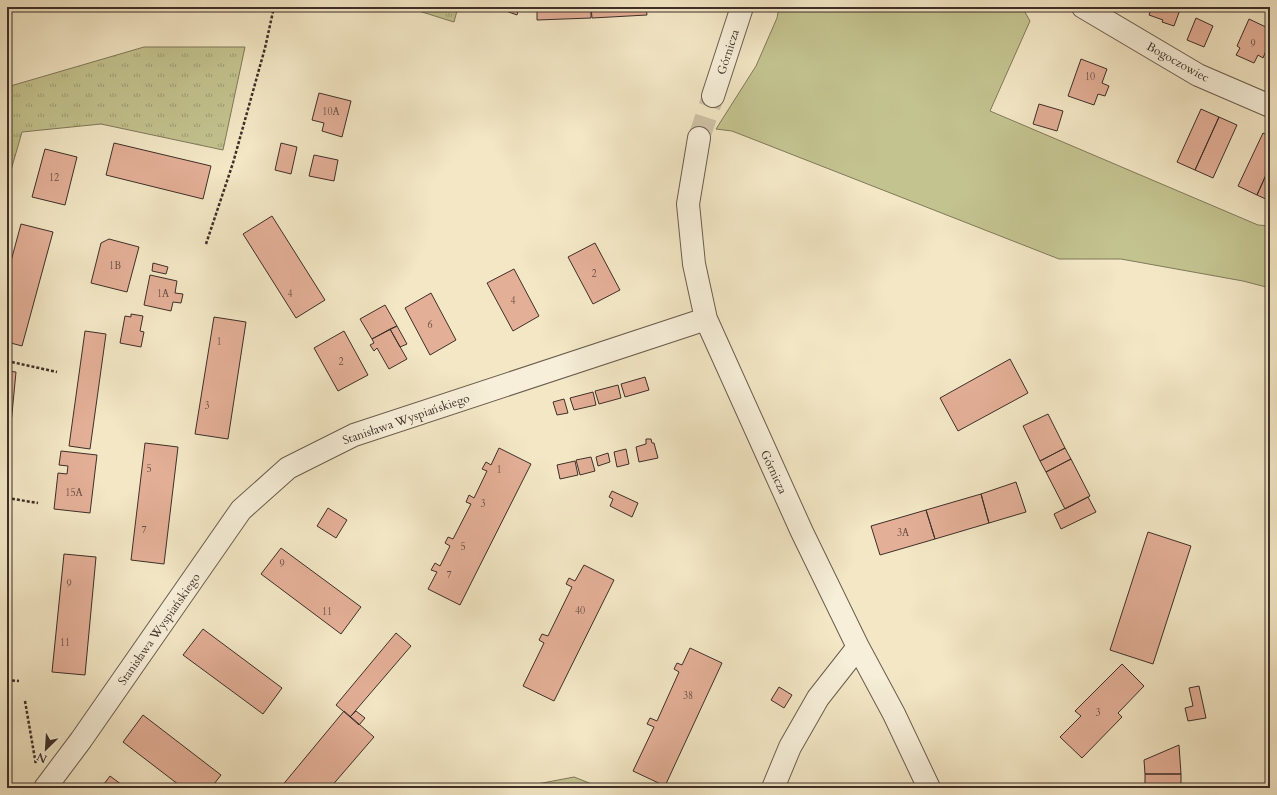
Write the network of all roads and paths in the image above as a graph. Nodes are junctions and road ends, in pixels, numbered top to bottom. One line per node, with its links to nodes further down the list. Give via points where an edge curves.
1 (274, 7): 7 (path, via 233,163)
2 (742, 7): 4 (street, Górnicza)
3 (1087, 8): 5 (street, Bogoczowiec, via 1198,75)
4 (713, 96)
5 (1270, 106)
6 (700, 138): 10 (street, Górnicza, via 688,204 694,264)
7 (206, 244)
8 (7, 245): 9 (path, via 11,246)
9 (7, 258)
10 (706, 319): 15 (street, Górnicza, via 802,532); 20 (street, Stanisława Wyspiańskiego, via 354,435 288,468 242,510)
11 (7, 361): 12 (path)
12 (57, 372)
13 (7, 498): 14 (path)
14 (38, 503)
15 (858, 647): 21 (street, via 818,698 790,747); 22 (street, Górnicza, via 894,714)
16 (7, 680): 17 (path)
17 (19, 681)
18 (25, 701): 19 (path)
19 (36, 766)
20 (45, 788)
21 (772, 788)
22 (929, 788)

